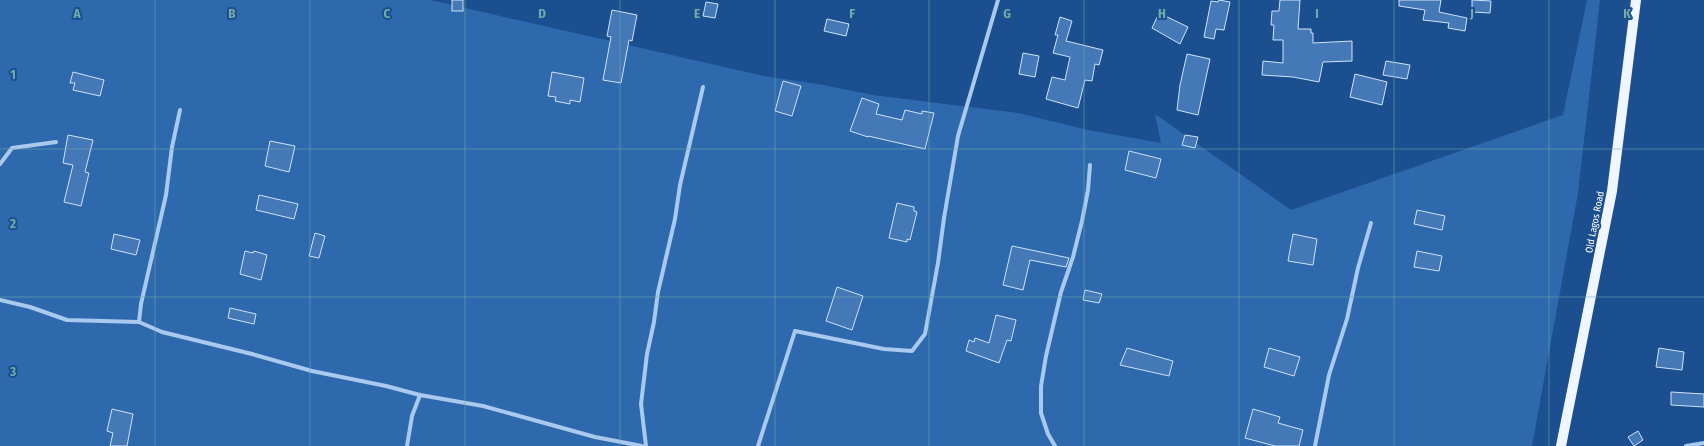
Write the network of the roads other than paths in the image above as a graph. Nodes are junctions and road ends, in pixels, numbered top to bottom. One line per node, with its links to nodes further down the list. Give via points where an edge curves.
1 (998, 0): 16 (street, via 958,136 925,334 912,351 884,349 795,331)
2 (1636, 0): 19 (main road, Old Lagos Road, via 1612,191)
3 (703, 87): 15 (street, via 680,185 647,354 641,404)
4 (180, 110): 10 (street, via 166,195)
5 (56, 142): 6 (street, via 12,148)
6 (0, 164)
7 (1090, 165): 17 (street, via 1082,221 1061,292 1041,386 1040,413)
8 (1371, 223): 18 (street, via 1347,320 1329,375)
9 (0, 300): 10 (street, via 67,320)
10 (139, 322): 11 (street, via 162,332 312,371)
11 (420, 395): 13 (street, via 412,416); 14 (street, via 483,406 595,437)
12 (1704, 443): 20 (street)
13 (407, 446)
14 (642, 446)
15 (646, 446)
16 (758, 446)
17 (1054, 446)
18 (1315, 446)
19 (1561, 446)
20 (1686, 446)

